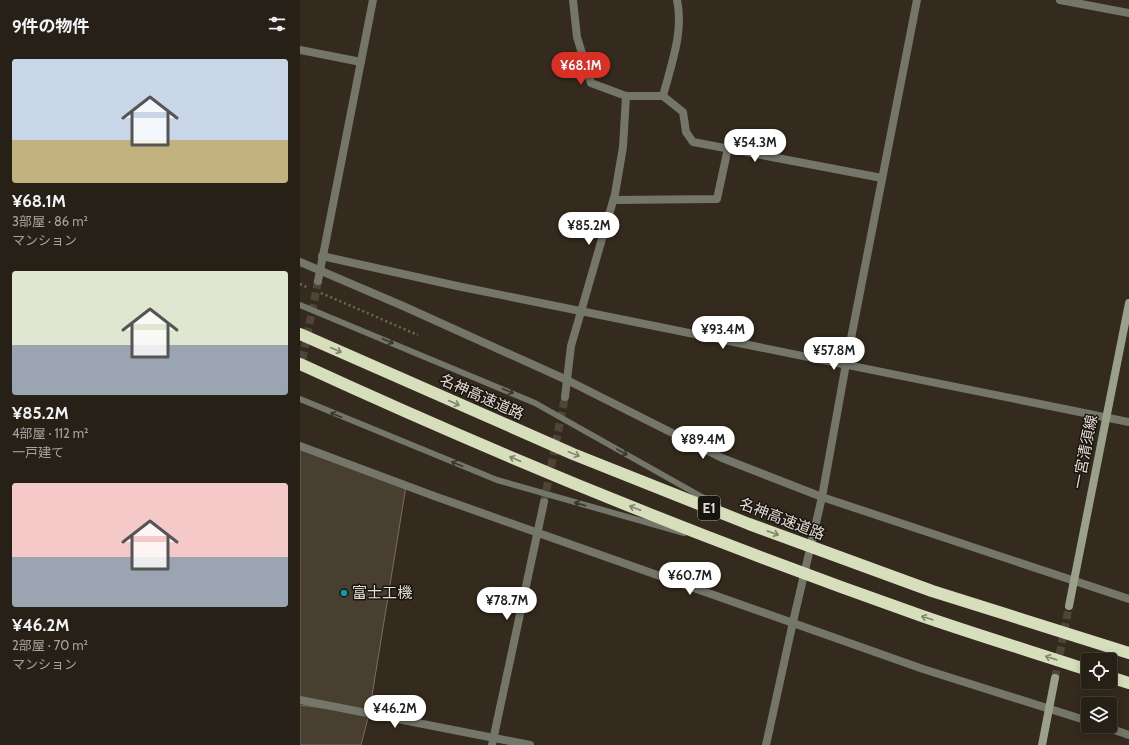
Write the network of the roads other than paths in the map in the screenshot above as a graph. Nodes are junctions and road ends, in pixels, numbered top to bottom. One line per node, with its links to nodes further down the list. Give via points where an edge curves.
1 (373, 0): 8 (street)
2 (573, 0): 9 (street, via 577,37 591,83)
3 (678, 0): 10 (street, via 680,28)
4 (918, 0): 12 (street)
5 (1060, 0): 6 (street)
6 (1129, 13)
7 (300, 50): 8 (street)
8 (361, 62): 14 (street)
9 (626, 96): 10 (street); 13 (street, via 623,147)
10 (663, 96): 11 (street, via 683,112 686,132 693,142)
11 (728, 148): 12 (street); 13 (street, via 717,199)
12 (882, 178): 23 (street)
13 (614, 200): 20 (street)
14 (322, 256): 16 (street); 20 (street)
15 (300, 262): 16 (street)
16 (319, 270): 17 (street); 24 (street)
17 (318, 281)
18 (1129, 303): 27 (main road, 一宮清須線)
19 (300, 305): 32 (lane, one-way to 32, via 535,403)
20 (581, 311): 23 (street); 24 (street, via 570,346)
21 (300, 334): 32 (highway, 名神高速道路 / E1, one-way to 32, bridge, via 573,454)
22 (300, 364): 34 (highway, E1, one-way to 22, bridge, via 564,480)
23 (846, 364): 27 (street); 30 (street)
24 (568, 380): 25 (street); 30 (street, via 722,458)
25 (565, 397)
26 (300, 399): 34 (lane, one-way to 26, via 497,480)
27 (1106, 417): 28 (street); 35 (main road, 一宮清須線)
28 (1129, 422)
29 (300, 446): 33 (street)
30 (822, 497): 35 (street); 38 (street)
31 (544, 502): 33 (street)
32 (749, 524): 39 (highway, 名神高速道路 / E1, one-way to 39, bridge, via 932,591)
33 (536, 532): 38 (street); 49 (street)
34 (739, 549): 40 (highway, E1, one-way to 34, bridge, via 924,617)
35 (1074, 580): 36 (street); 37 (main road, 一宮清須線)
36 (1129, 599)
37 (1069, 606)
38 (793, 622): 45 (street, via 923,669); 51 (street)
39 (1129, 653)
40 (1081, 668)
41 (1055, 678): 45 (main road)
42 (1117, 679): 43 (highway)
43 (1129, 683)
44 (300, 700): 49 (street)
45 (1049, 708): 46 (street); 52 (main road)
46 (1081, 719)
47 (1117, 730): 48 (street)
48 (1129, 734)
49 (493, 741): 50 (street)
50 (530, 745)
51 (766, 745)
52 (1042, 745)

